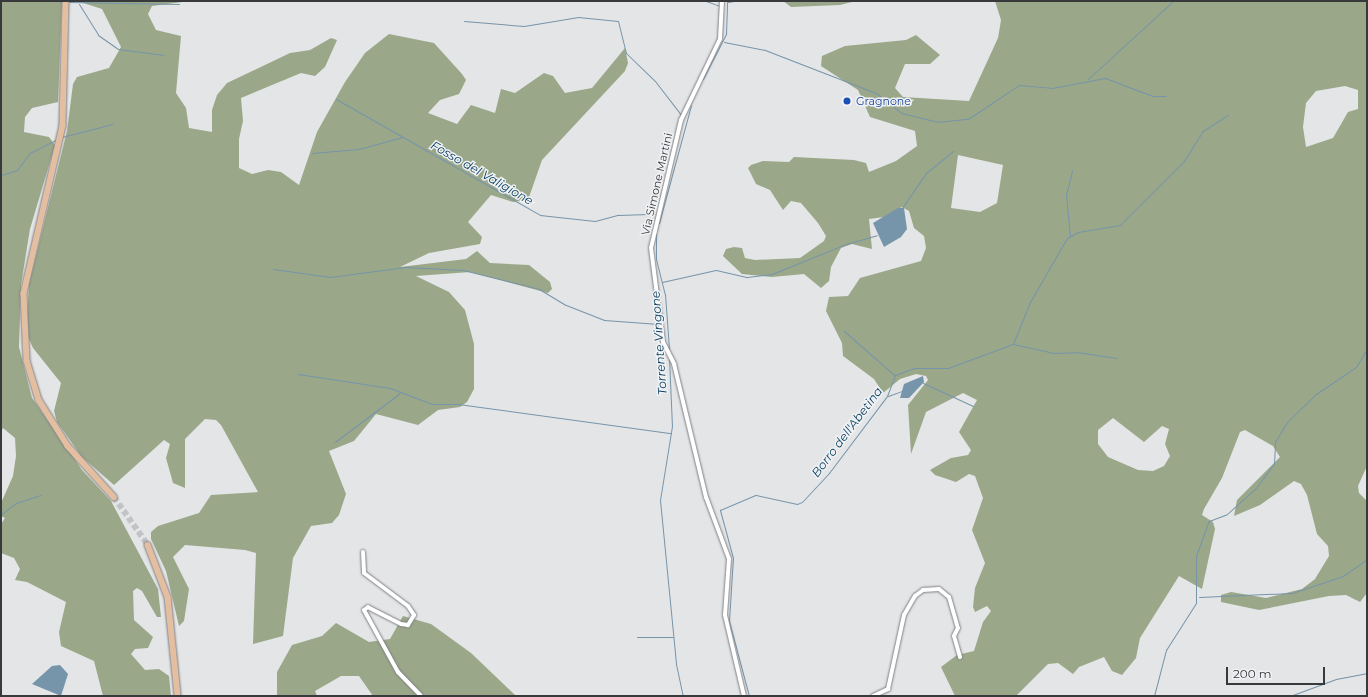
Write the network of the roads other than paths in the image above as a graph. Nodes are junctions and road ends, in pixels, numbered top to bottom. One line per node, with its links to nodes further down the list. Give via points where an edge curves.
1 (66, 1): 3 (main road, via 63,126 24,294 26,353 39,400 68,446)
2 (722, 1): 9 (street, Via Simone Martini, via 719,45 682,118 651,248 667,349 672,359 706,497 729,560 725,615)
3 (114, 497)
4 (148, 544): 7 (main road, via 168,597)
5 (363, 552): 8 (street, via 364,573 408,606 414,615 408,625 368,608 364,610 398,672)
6 (960, 657): 10 (street, via 954,636 958,628 949,597 939,589 923,590 915,596 904,615 888,689)
7 (178, 696)
8 (421, 696)
9 (744, 696)
10 (873, 696)

